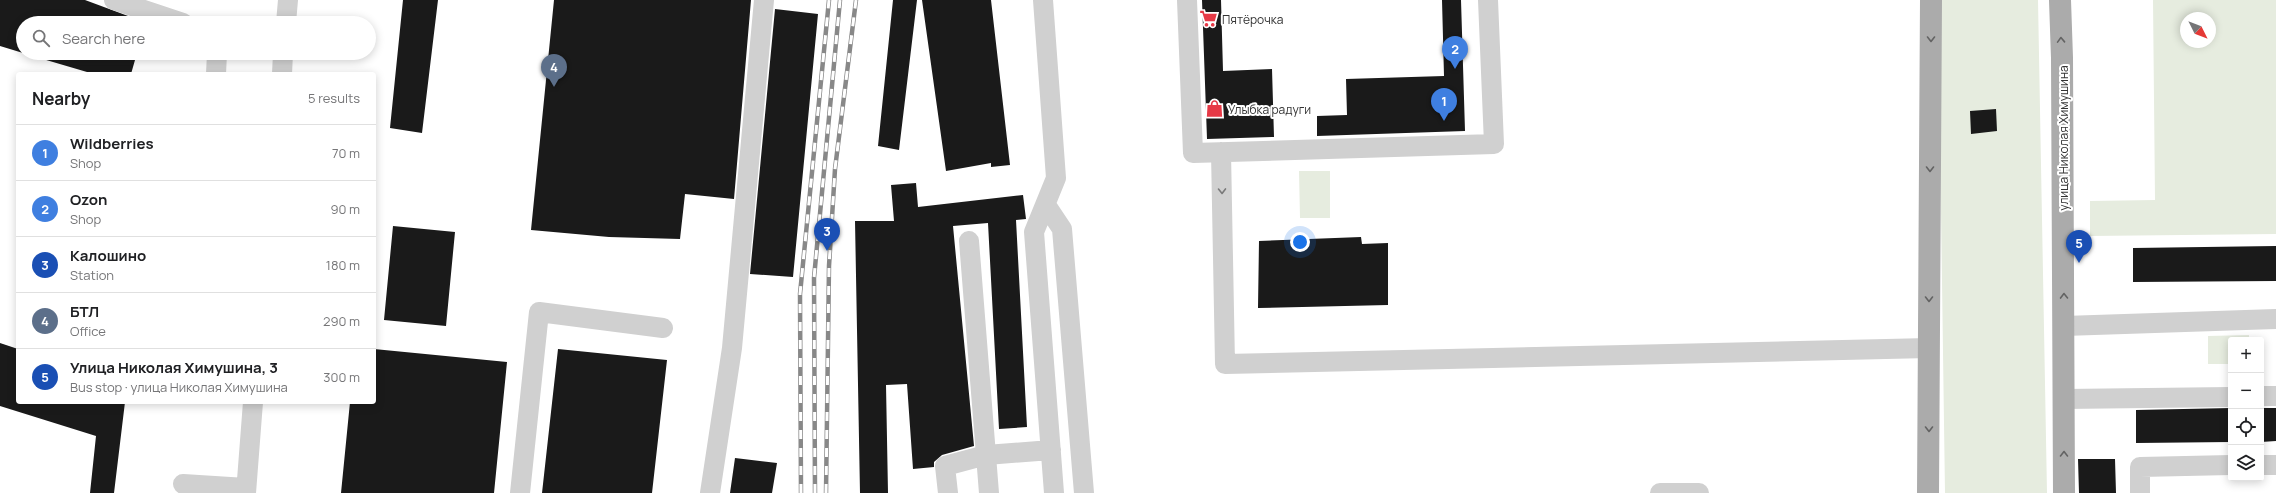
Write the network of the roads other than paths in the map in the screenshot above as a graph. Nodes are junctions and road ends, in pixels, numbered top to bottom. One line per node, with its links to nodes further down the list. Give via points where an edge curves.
1 (114, 0): 9 (street)
2 (288, 0): 10 (street)
3 (764, 0): 35 (street, via 732,348)
4 (1043, 0): 16 (street, via 1056,178)
5 (1187, 0): 15 (street, via 1193,153)
6 (1488, 0): 15 (street, via 1494,144)
7 (1931, 0): 21 (main road, one-way to 21)
8 (2060, 0): 19 (main road, улица Николая Химушина, one-way to 8)
9 (162, 16)
10 (287, 16)
11 (217, 60): 13 (street)
12 (283, 60): 14 (street)
13 (216, 72)
14 (282, 72)
15 (1221, 152): 21 (street, one-way to 21, via 1227,318 1225,364)
16 (1046, 205): 27 (street, via 1034,232); 39 (street, via 1062,229)
17 (969, 241): 28 (street)
18 (2276, 319): 19 (street)
19 (2064, 326): 25 (main road, улица Николая Химушина)
20 (663, 328): 34 (street, via 539,312)
21 (1929, 348): 42 (main road, one-way to 42)
22 (2228, 396): 25 (street)
23 (2264, 396): 24 (street)
24 (2276, 396)
25 (2064, 398): 43 (main road, улица Николая Химушина, one-way to 25)
26 (253, 404): 33 (street)
27 (1051, 450): 28 (street); 38 (street)
28 (986, 455): 36 (street, via 946,466); 37 (street)
29 (2228, 465): 44 (street, via 2140,467)
30 (2264, 465): 31 (street)
31 (2276, 465)
32 (183, 484): 33 (street)
33 (246, 490)
34 (520, 493)
35 (710, 493)
36 (948, 493)
37 (989, 493)
38 (1054, 493)
39 (1084, 493)
40 (1660, 493): 41 (street)
41 (1698, 493)
42 (1928, 493)
43 (2064, 493)
44 (2140, 493)

